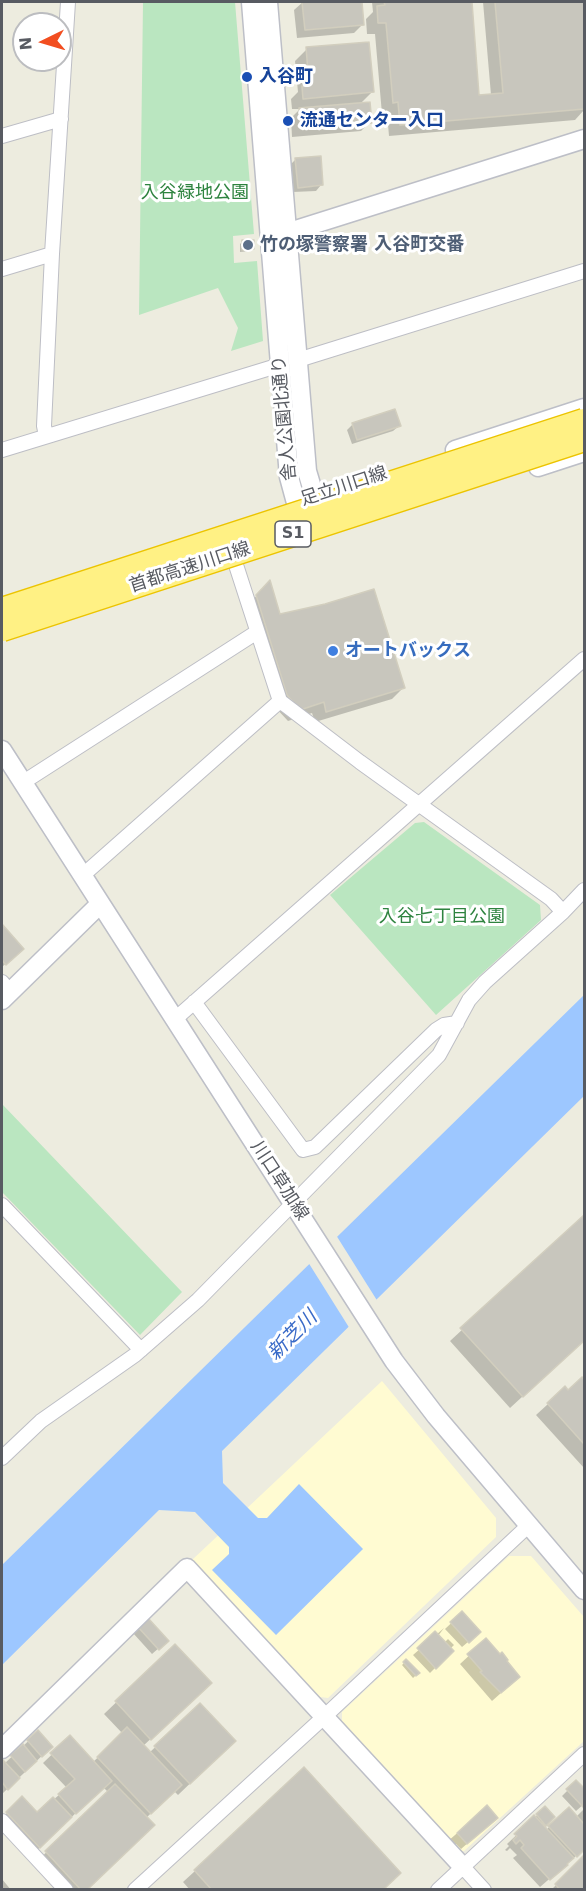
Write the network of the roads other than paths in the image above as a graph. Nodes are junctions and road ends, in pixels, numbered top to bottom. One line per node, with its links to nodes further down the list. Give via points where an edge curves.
1 (68, 2): 4 (street)
2 (251, 2): 7 (main road, 舎人公園北通り)
3 (268, 2): 7 (main road, 舎人公園北通り)
4 (61, 118): 5 (street); 8 (street)
5 (2, 136)
6 (585, 139): 7 (main road)
7 (278, 234): 11 (main road, 舎人公園北通り)
8 (52, 254): 9 (street); 14 (street)
9 (2, 269)
10 (585, 271): 11 (street)
11 (289, 362): 14 (street); 18 (main road, 舎人公園北通り); 19 (main road, 舎人公園北通り, via 289,477)
12 (585, 408): 18 (main road, 足立川口線)
13 (585, 421): 23 (highway, 首都高速川口線 / S1, bridge)
14 (46, 436): 16 (street)
15 (585, 439): 24 (highway, 首都高速川口線 / S1, bridge)
16 (2, 450)
17 (585, 452): 20 (main road)
18 (314, 497): 19 (main road, 足立川口線); 20 (main road, 舎人公園北通り, via 321,518)
19 (295, 503): 20 (main road, 舎人公園北通り, via 302,525); 22 (main road, 足立川口線)
20 (317, 538): 21 (main road)
21 (236, 565): 25 (street); 26 (main road)
22 (2, 600)
23 (2, 610)
24 (2, 629)
25 (257, 632): 28 (street); 30 (street)
26 (2, 641)
27 (585, 659): 31 (street)
28 (280, 701): 31 (street); 32 (street)
29 (2, 750): 30 (main road, 川口草加線)
30 (22, 783): 32 (main road, 川口草加線)
31 (419, 804): 35 (street, via 551,899); 37 (street)
32 (82, 876): 34 (main road, 川口草加線)
33 (585, 890): 35 (street)
34 (100, 904): 36 (main road); 38 (main road, 川口草加線)
35 (563, 912): 39 (street, via 485,982 469,1000)
36 (4, 991)
37 (194, 1002): 38 (street); 39 (street, via 303,1150 315,1147 436,1030)
38 (174, 1020): 41 (main road, 川口草加線)
39 (457, 1023): 41 (street, via 439,1055)
40 (2, 1205): 42 (street)
41 (298, 1212): 42 (street); 44 (main road, 川口草加線, via 383,1344 436,1416)
42 (141, 1350): 43 (street, via 41,1421)
43 (2, 1458)
44 (529, 1525): 45 (main road, 川口草加線); 46 (street)
45 (585, 1590)
46 (325, 1716): 47 (main road, via 187,1568); 50 (main road); 52 (street)
47 (2, 1749)
48 (585, 1754): 50 (street)
49 (2, 1821): 51 (street)
50 (463, 1867): 53 (street); 54 (street)
51 (66, 1890)
52 (135, 1890)
53 (438, 1890)
54 (484, 1890)

